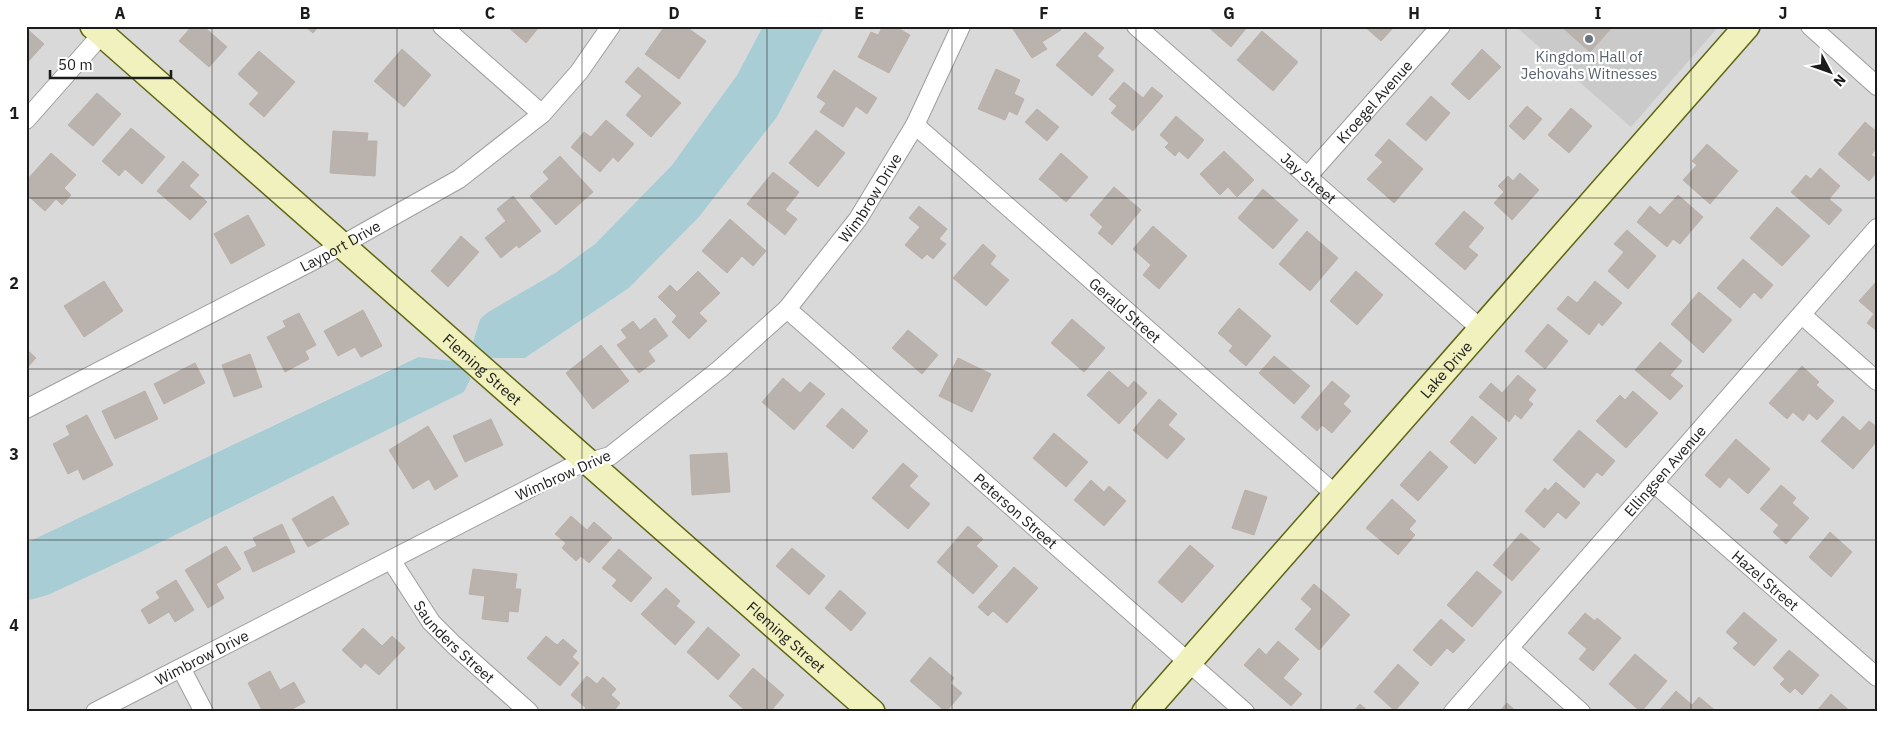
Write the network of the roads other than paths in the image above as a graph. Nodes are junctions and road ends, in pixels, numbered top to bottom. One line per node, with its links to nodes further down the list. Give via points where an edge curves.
1 (442, 26): 10 (street)
2 (611, 26): 10 (street, Layport Drive, via 579,72)
3 (961, 26): 12 (street, Wimbrow Drive)
4 (1136, 26): 13 (street, Jay Street)
5 (1441, 26): 13 (street, Kroegel Avenue)
6 (1747, 26): 18 (street, Lake Drive)
7 (1810, 26): 9 (street)
8 (97, 30): 11 (street); 15 (street, Fleming Street)
9 (1877, 86)
10 (542, 114): 15 (street, Layport Drive, via 459,179)
11 (26, 120)
12 (915, 125): 16 (street, Wimbrow Drive, via 858,219); 23 (street, Gerald Street)
13 (1307, 177): 18 (street, Jay Street)
14 (1877, 228): 17 (street, Ellingsen Avenue)
15 (343, 245): 20 (street, Layport Drive); 21 (street, Fleming Street)
16 (786, 309): 21 (street, Wimbrow Drive, via 720,369 610,456); 26 (street, Peterson Street)
17 (1802, 315): 19 (street); 22 (street, Ellingsen Avenue)
18 (1482, 329): 23 (street, Lake Drive)
19 (1877, 381)
20 (26, 409)
21 (588, 462): 24 (street, Wimbrow Drive, via 569,468); 32 (street, Fleming Street)
22 (1654, 483): 25 (street, Ellingsen Avenue); 28 (street, Hazel Street)
23 (1336, 495): 26 (street, Lake Drive)
24 (391, 560): 27 (street, Wimbrow Drive); 31 (street, Saunders Street, via 431,622)
25 (1509, 648): 35 (street, Ellingsen Avenue); 36 (street)
26 (1188, 663): 33 (street, Lake Drive); 34 (street, Peterson Street)
27 (181, 668): 29 (street, Wimbrow Drive); 30 (street)
28 (1877, 677)
29 (95, 712)
30 (204, 712)
31 (529, 712)
32 (872, 712)
33 (1146, 712)
34 (1245, 712)
35 (1453, 712)
36 (1581, 712)

